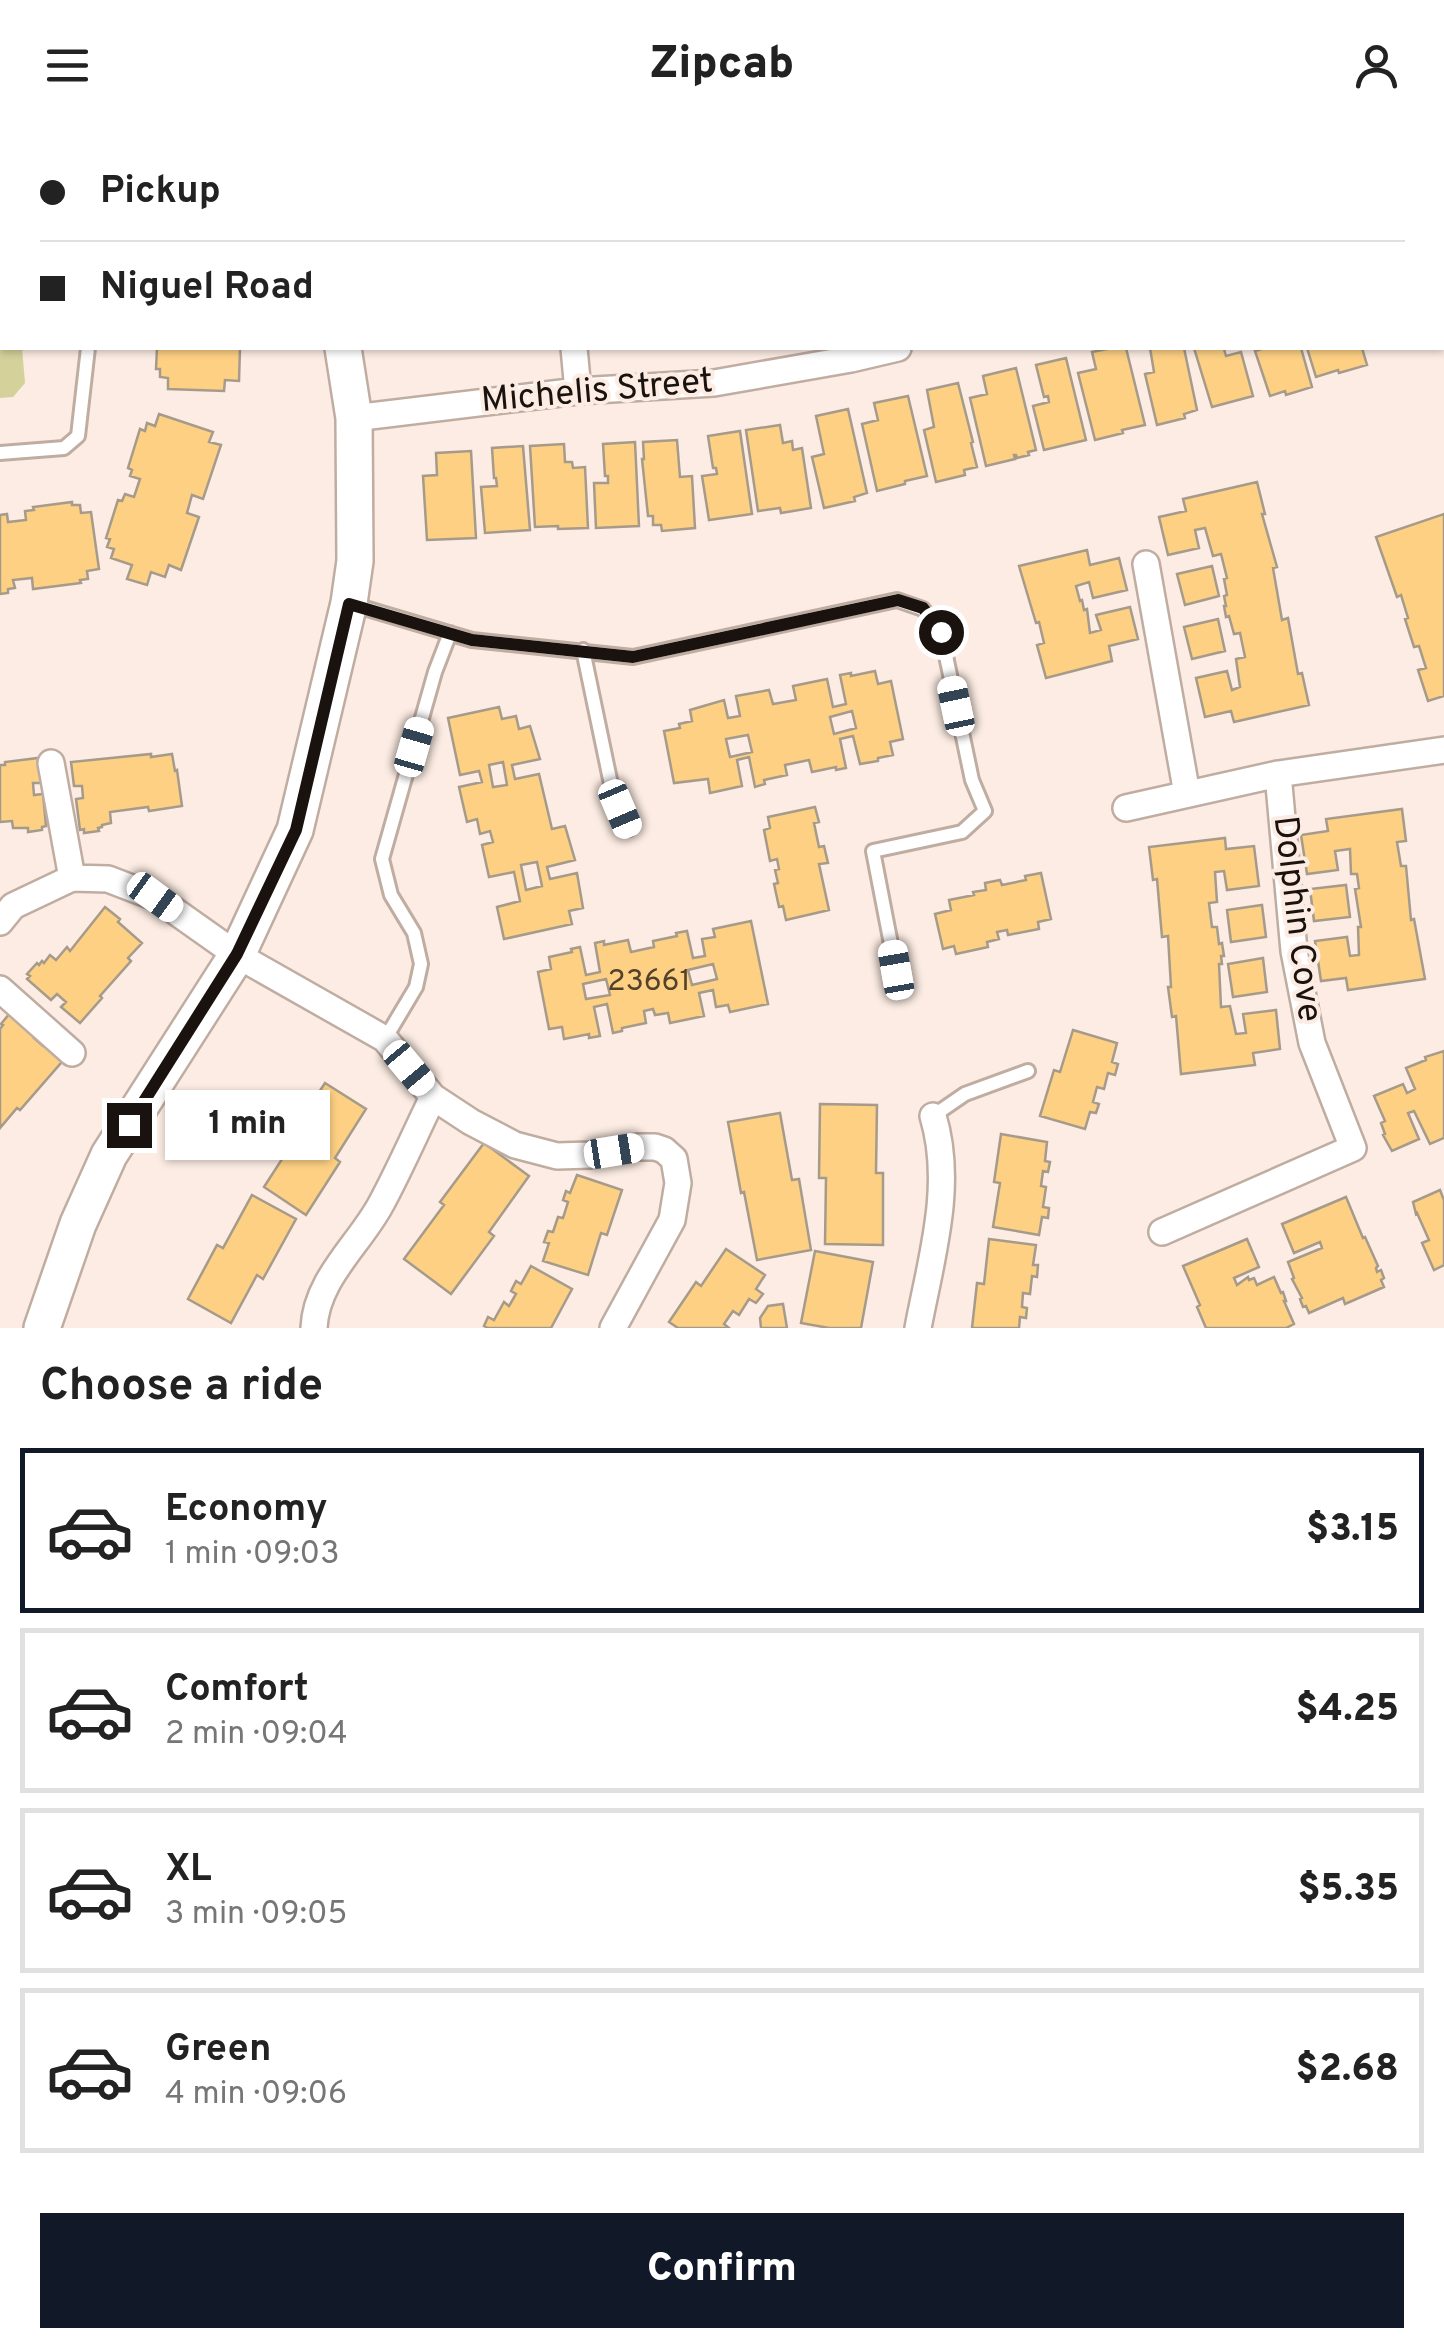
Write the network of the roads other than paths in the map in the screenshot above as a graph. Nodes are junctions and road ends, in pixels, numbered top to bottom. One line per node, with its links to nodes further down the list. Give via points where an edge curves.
1 (88, 350): 7 (lane, via 78,436 64,448)
2 (344, 350): 6 (main road)
3 (574, 350): 5 (street)
4 (890, 350): 5 (street, Michelis Street, via 714,383)
5 (578, 391): 6 (street, Michelis Street)
6 (354, 418): 9 (main road)
7 (0, 453)
8 (1146, 564): 15 (street)
9 (349, 604): 10 (lane); 20 (main road, via 296,830)
10 (450, 633): 11 (lane); 23 (lane, via 382,859 390,895 414,932 421,964 416,987)
11 (583, 650): 17 (lane, via 612,789); 21 (lane, via 633,657 898,600 923,608 941,632 972,780 985,811 962,832 873,850)
12 (1444, 750): 14 (street)
13 (52, 762): 18 (street)
14 (1278, 774): 15 (street); 28 (street, Dolphin Cove, via 1294,952 1308,1025 1353,1148)
15 (1187, 794): 16 (street)
16 (1126, 808)
17 (629, 829)
18 (72, 878): 19 (street, via 13,906); 20 (street, via 108,879 155,897)
19 (0, 922)
20 (237, 954): 23 (street); 29 (main road, via 110,1155)
21 (896, 970)
22 (0, 989): 24 (street)
23 (385, 1038): 26 (street)
24 (72, 1053)
25 (1028, 1071): 27 (lane, via 965,1094)
26 (433, 1097): 30 (street, via 379,1207 328,1282); 31 (street, via 515,1145 556,1156 655,1147 674,1159 672,1220)
27 (933, 1116): 32 (street, via 942,1198)
28 (1162, 1232)
29 (42, 1328)
30 (314, 1328)
31 (613, 1328)
32 (918, 1328)

